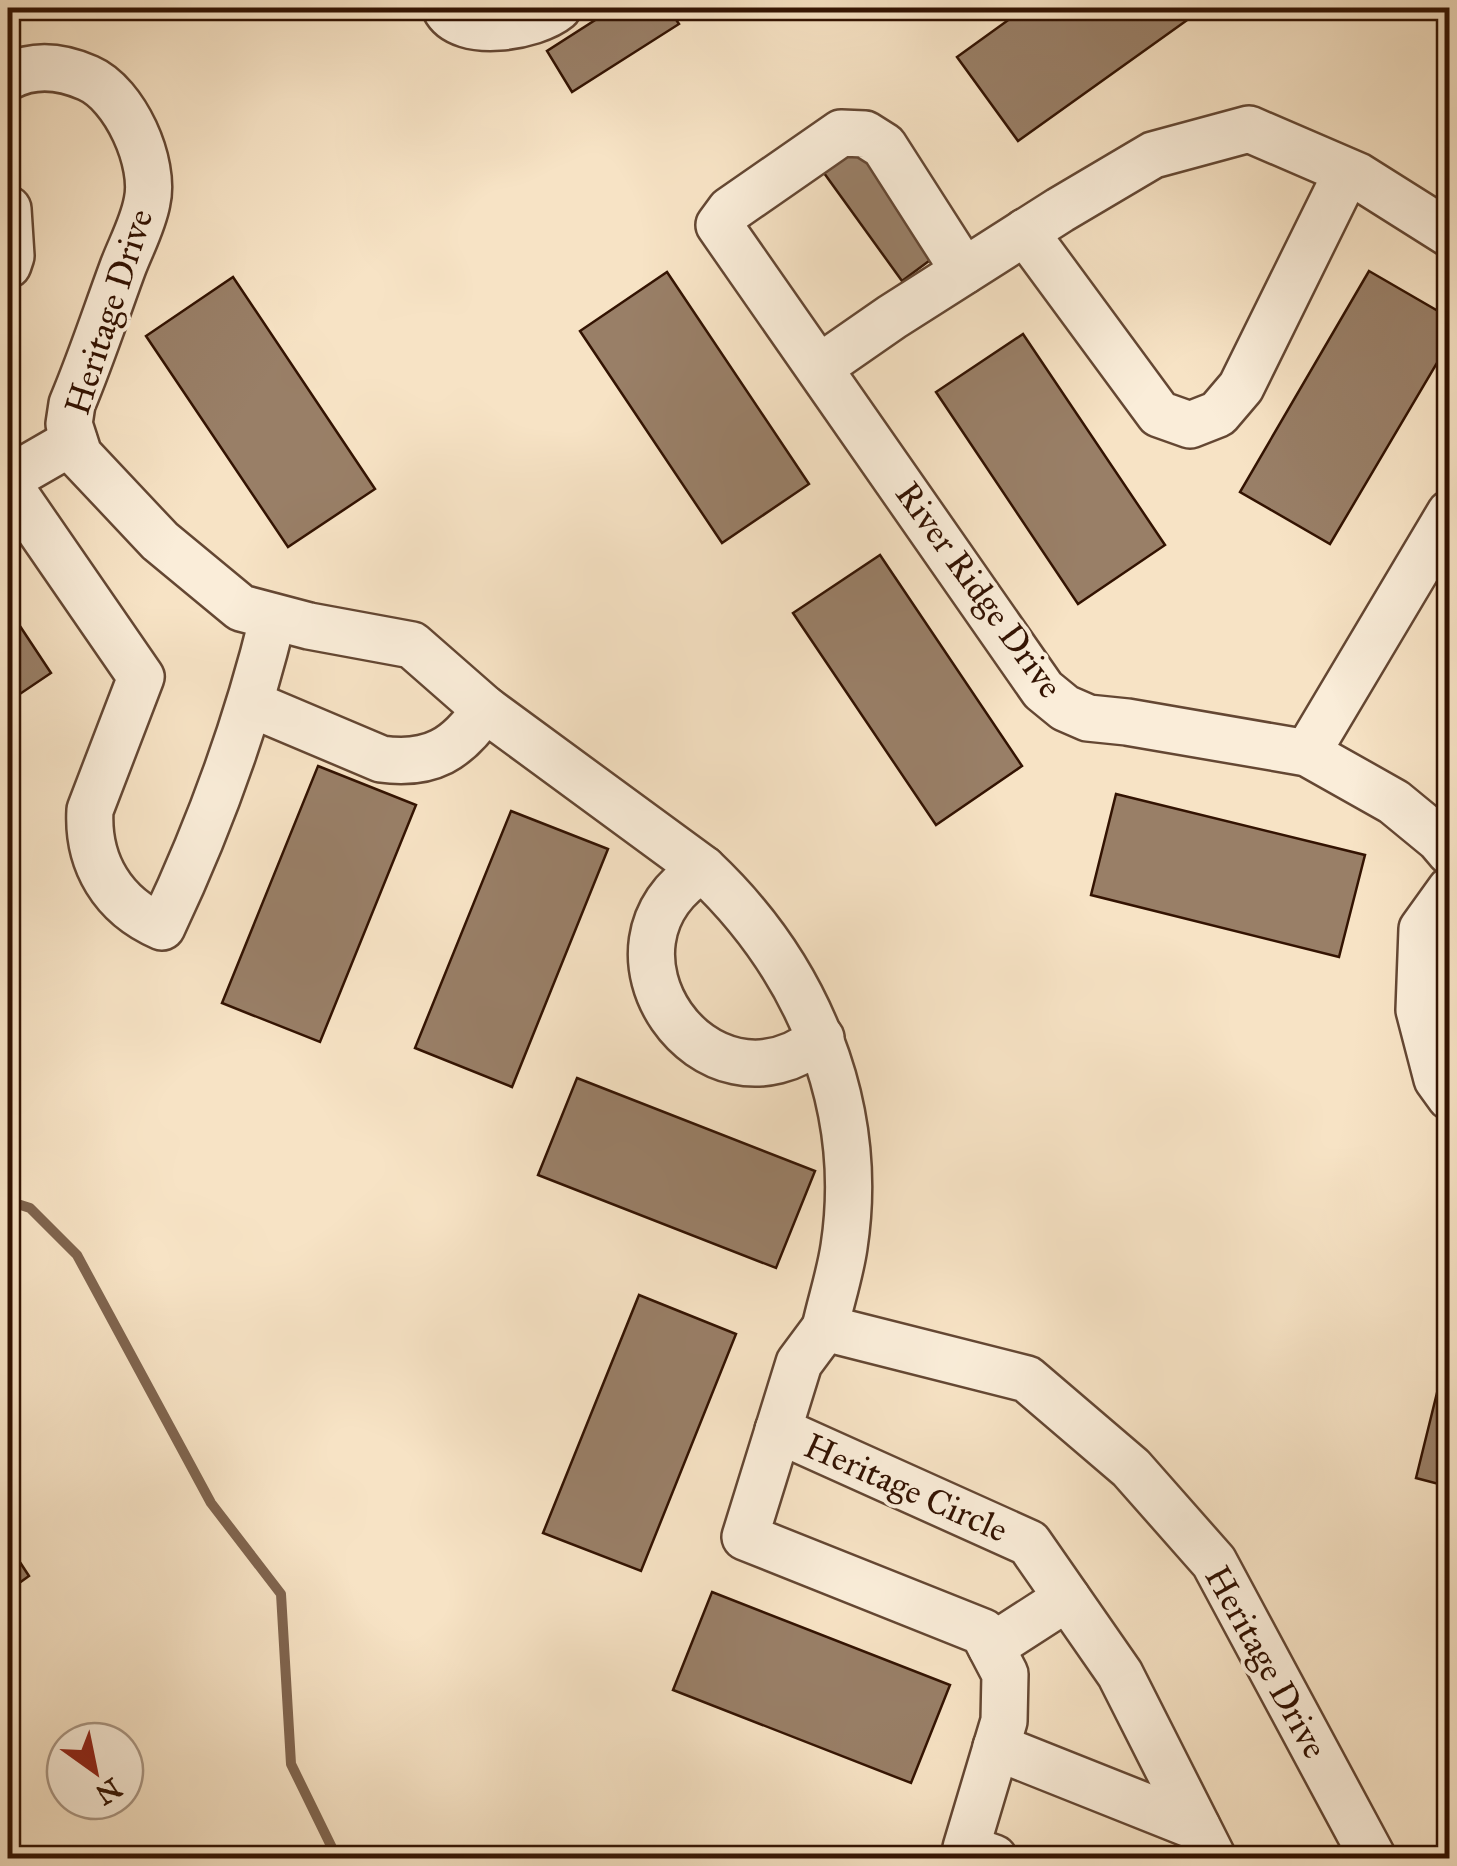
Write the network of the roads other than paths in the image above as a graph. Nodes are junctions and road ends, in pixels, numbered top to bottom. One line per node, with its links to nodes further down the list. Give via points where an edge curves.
1 (445, 8): 2 (street, via 469,25 512,27)
2 (558, 8)
3 (8, 77): 11 (street, Heritage Drive, via 30,68 66,68 98,82 128,116 145,161 148,200 72,404)
4 (1347, 172): 6 (street, via 1250,129 1153,156); 6 (street, via 1240,387 1218,414 1190,425 1159,414); 7 (street)
5 (8, 208): 8 (street)
6 (1025, 232): 9 (street)
7 (1450, 234)
8 (8, 265)
9 (964, 271): 10 (street); 10 (street, River Ridge Drive, via 884,146 865,134 840,133 730,210 719,225)
10 (820, 367): 17 (street, River Ridge Drive, via 1044,690 1065,708 1088,718)
11 (74, 441): 12 (street); 14 (street, Heritage Drive, via 79,455 160,541 241,608)
12 (8, 481): 15 (street, via 141,678 89,826 107,883 150,922 162,927 178,895)
13 (1450, 512): 17 (street)
14 (273, 617): 15 (street); 16 (street, Heritage Drive, via 412,644)
15 (252, 704): 16 (street, via 396,761 453,746)
16 (485, 709): 19 (street, Heritage Drive)
17 (1307, 754): 18 (street, River Ridge Drive, via 1394,802)
18 (1446, 841)
19 (704, 869): 21 (street, Heritage Drive, via 774,948); 21 (street, via 663,910 652,948 656,988 675,1024 705,1049 743,1062 783,1060)
20 (1450, 890): 22 (street, via 1422,929 1419,1010 1437,1079)
21 (821, 1038): 23 (street, Heritage Drive, via 835,1082 848,1173 845,1246)
22 (1450, 1097)
23 (825, 1328): 24 (street, Heritage Drive, via 799,1362); 30 (street, Heritage Drive, via 1026,1378 1131,1468 1214,1562)
24 (778, 1430): 25 (street, Heritage Circle, via 1029,1544); 26 (street, Heritage Drive, via 744,1537 983,1632)
25 (1067, 1598): 26 (street); 28 (street, Heritage Circle, via 1120,1674)
26 (991, 1646): 27 (street, via 1005,1674)
27 (996, 1748): 28 (street); 29 (street, via 966,1848)
28 (1205, 1843)
29 (994, 1858)
30 (1373, 1858)

